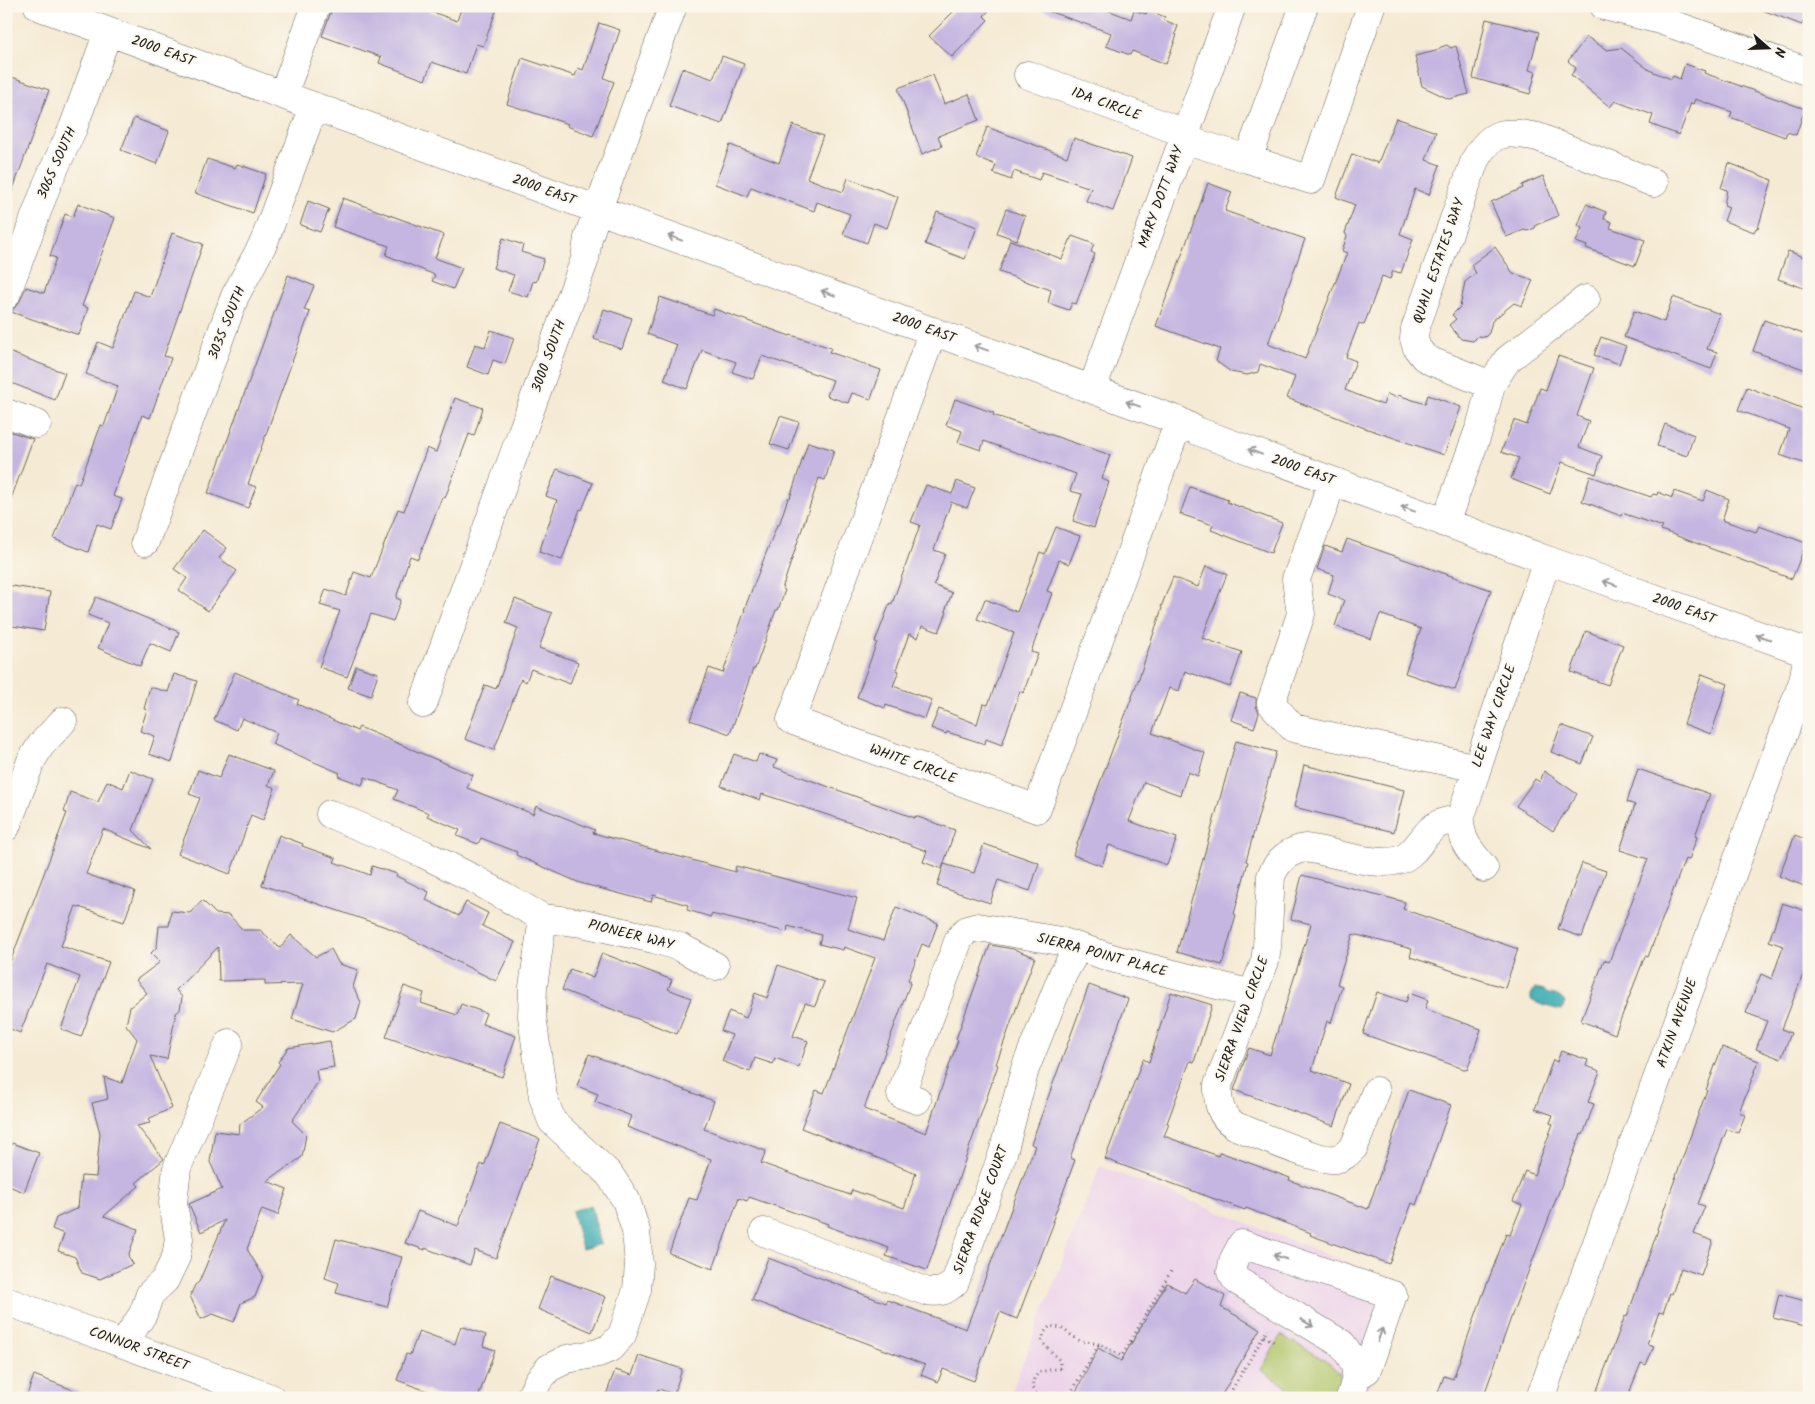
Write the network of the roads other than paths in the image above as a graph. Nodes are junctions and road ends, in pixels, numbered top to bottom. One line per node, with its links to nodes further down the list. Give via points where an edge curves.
1 (38, 6): 8 (street, 2000 EAST)
2 (316, 6): 11 (street)
3 (673, 6): 16 (street, 3000 SOUTH)
4 (1232, 6): 13 (street, MARY DOTT WAY)
5 (1304, 6): 14 (street)
6 (1371, 6): 14 (street, IDA CIRCLE, via 1311,180)
7 (1604, 6): 9 (street, via 1660,20)
8 (108, 32): 11 (street, 2000 EAST); 17 (street, 3065 SOUTH)
9 (1809, 72)
10 (1028, 74): 13 (street, IDA CIRCLE)
11 (283, 95): 12 (street, 2000 EAST)
12 (314, 106): 16 (street, 2000 EAST); 27 (street, 3035 SOUTH, via 264,242 235,296)
13 (1184, 136): 14 (street, IDA CIRCLE); 21 (street, MARY DOTT WAY)
14 (1248, 159)
15 (1654, 183): 20 (street, QUAIL ESTATES WAY, via 1538,137 1518,133 1498,135 1483,146 1420,311 1414,339 1421,352 1433,362)
16 (598, 209): 19 (street, 2000 EAST, one-way to 16); 30 (street, 3000 SOUTH, via 584,259)
17 (6, 295)
18 (1586, 299): 20 (street, via 1507,360)
19 (933, 331): 21 (street, 2000 EAST, one-way to 19); 23 (street, WHITE CIRCLE, via 791,720 809,727 1037,809)
20 (1491, 385): 26 (street, via 1481,424)
21 (1092, 389): 23 (street, 2000 EAST, one-way to 21)
22 (6, 413): 24 (street)
23 (1179, 421): 25 (street, 2000 EAST, one-way to 23, via 1197,431)
24 (37, 424)
25 (1331, 481): 26 (street, 2000 EAST, one-way to 25); 32 (street, via 1296,579 1301,614 1271,703 1294,728)
26 (1445, 523): 28 (street, 2000 EAST)
27 (145, 542)
28 (1547, 560): 29 (street, 2000 EAST, one-way to 28); 32 (street, LEE WAY CIRCLE)
29 (1808, 651): 52 (street, ATKIN AVENUE, via 1801,687)
30 (423, 704)
31 (62, 721): 35 (street, via 31,761)
32 (1476, 768): 34 (street, LEE WAY CIRCLE)
33 (330, 814): 37 (street, via 474,878)
34 (1460, 819): 36 (street, via 1460,832); 40 (street, SIERRA VIEW CIRCLE, via 1440,823 1413,851 1397,861 1378,862 1305,848 1286,854 1274,867 1271,876 1266,954)
35 (6, 826)
36 (1484, 868)
37 (543, 918): 39 (street, PIONEER WAY, via 583,923 654,939 680,947); 51 (street, via 532,1016 543,1097 552,1120 609,1174 626,1200 636,1231 639,1264 637,1290 622,1334 610,1348 549,1368 538,1380)
38 (1078, 947): 40 (street, SIERRA POINT PLACE); 43 (street, SIERRA POINT PLACE, via 978,927 968,930 959,939 901,1094); 44 (street, SIERRA RIDGE COURT, via 1063,974 1025,1069 1003,1153 955,1282 948,1290 939,1293 925,1291)
39 (715, 966)
40 (1252, 994): 42 (street, SIERRA VIEW CIRCLE, via 1218,1085 1218,1103 1232,1124 1318,1157 1334,1159 1348,1154 1354,1147)
41 (229, 1043): 45 (street, via 177,1168 173,1203 178,1249)
42 (1376, 1091)
43 (917, 1100)
44 (764, 1232)
45 (165, 1280): 47 (street, via 150,1294); 48 (street, via 164,1300)
46 (6, 1302): 47 (street, CONNOR STREET)
47 (124, 1344): 48 (street, CONNOR STREET)
48 (150, 1354): 50 (street, CONNOR STREET)
49 (1353, 1387): 49 (street, one-way to 49, via 1367,1370 1394,1295 1242,1244 1234,1259 1232,1272 1236,1280 1342,1344 1352,1358)
50 (271, 1398)
51 (530, 1398)
52 (1540, 1398)

